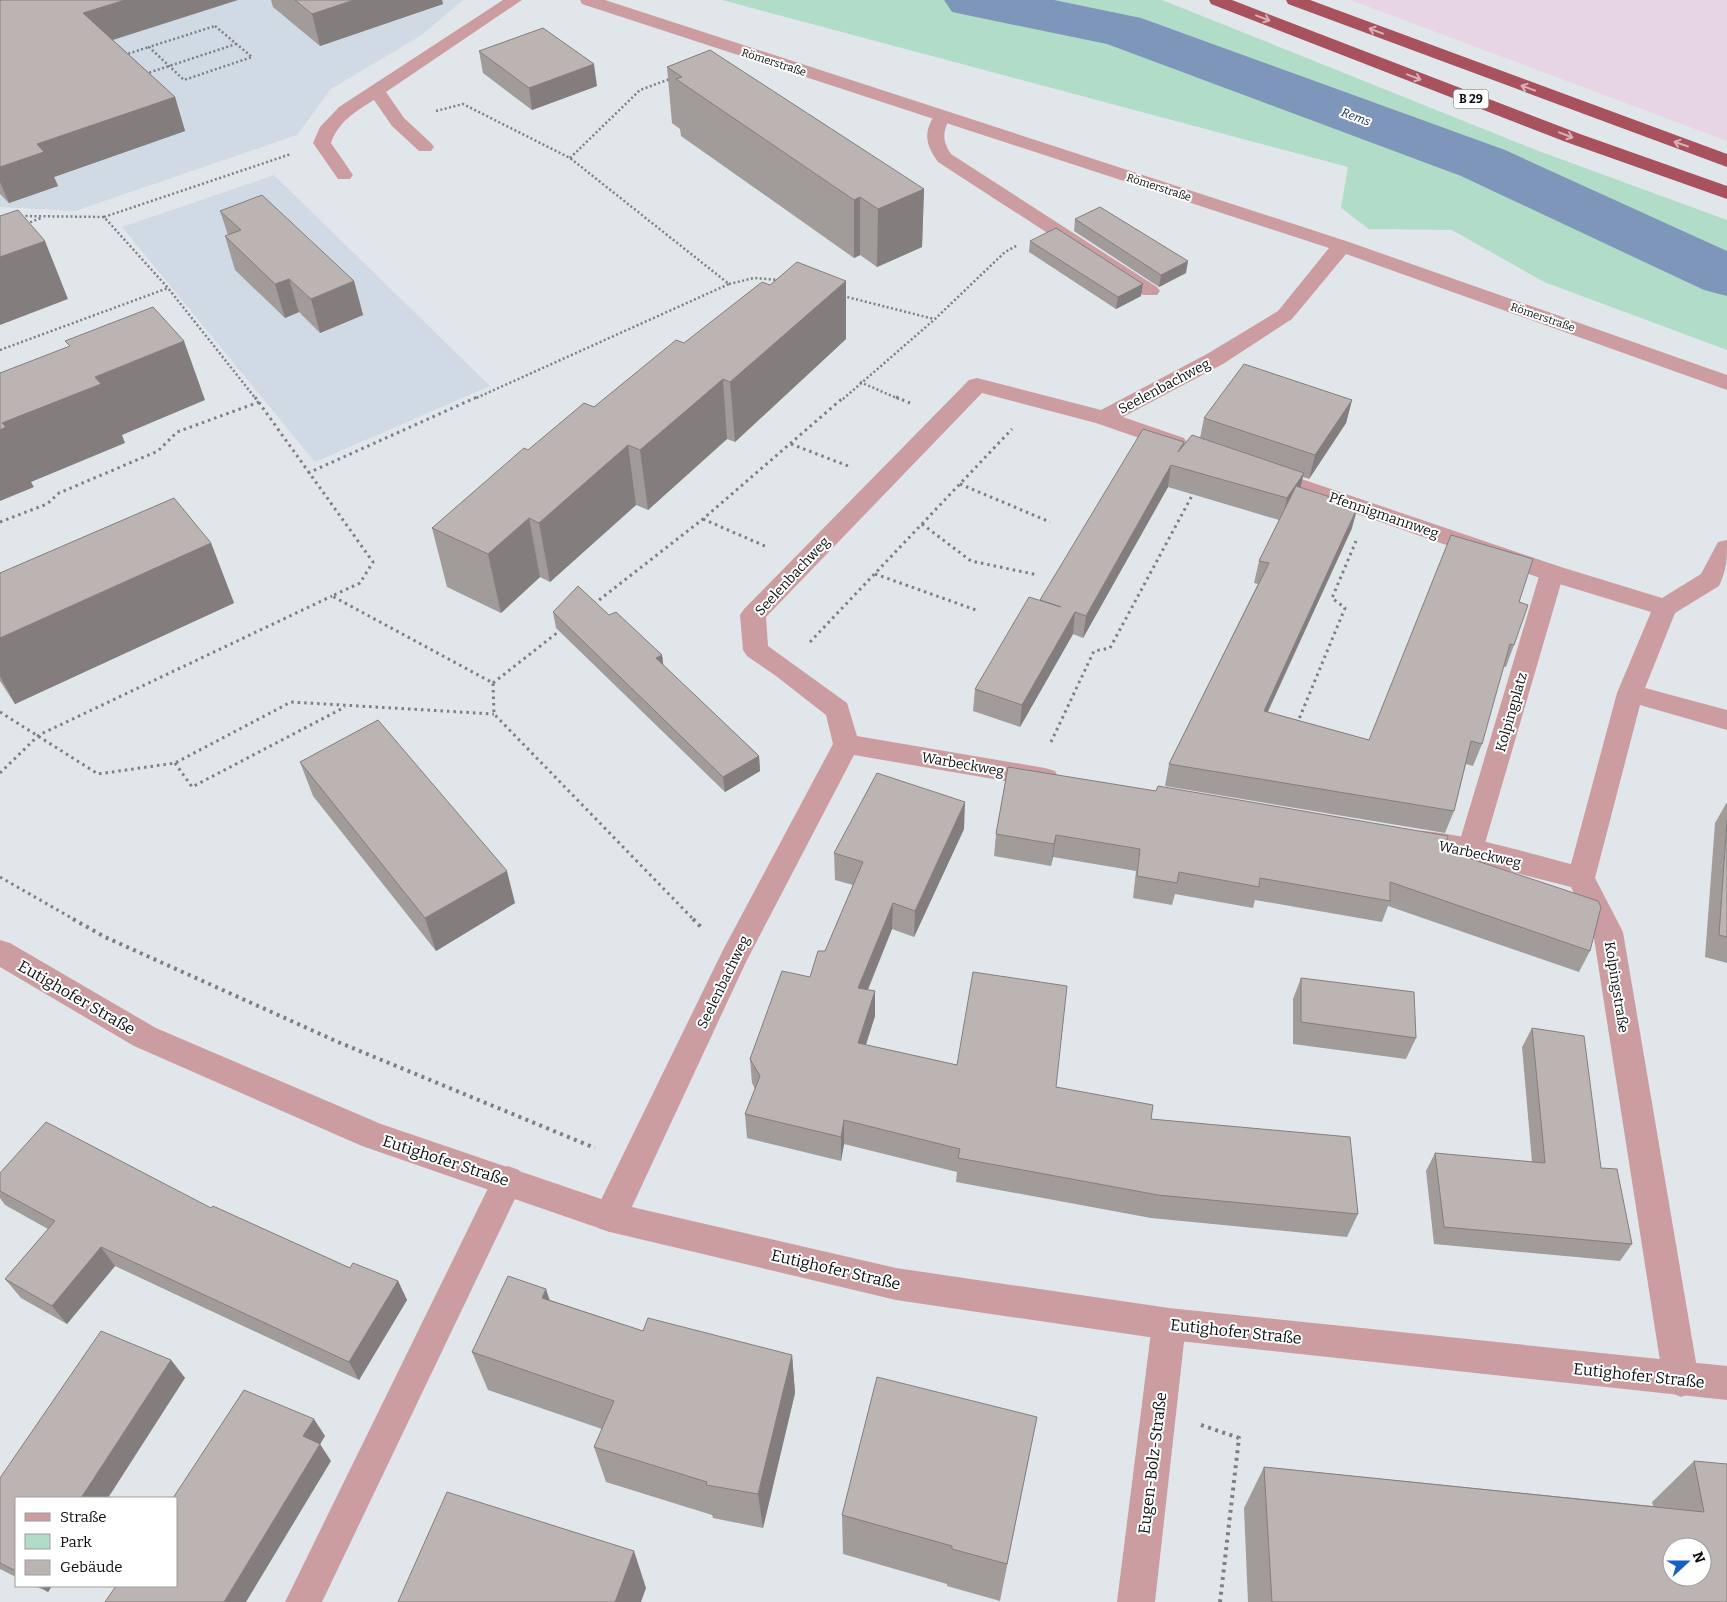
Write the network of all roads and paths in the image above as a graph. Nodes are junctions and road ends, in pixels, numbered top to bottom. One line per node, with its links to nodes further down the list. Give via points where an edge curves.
1 (514, 0): 11 (lane)
2 (588, 0): 12 (street, Römerstraße)
3 (1217, 0): 19 (highway, B 29, one-way to 19, via 1573,138)
4 (1294, 0): 17 (highway, B 29, one-way to 4)
5 (236, 44): 6 (path, via 215,26); 8 (path); 8 (path, via 252,57 184,80)
6 (148, 47): 7 (path); 8 (path)
7 (124, 56)
8 (169, 66): 9 (path)
9 (144, 74)
10 (677, 76): 16 (path, via 640,90)
11 (376, 90): 13 (lane); 14 (lane, via 345,111 326,131)
12 (942, 116): 24 (lane, via 936,126 934,144 944,158); 25 (street, Römerstraße)
13 (398, 122): 15 (lane); 16 (path, via 463,104)
14 (322, 143): 18 (lane); 22 (path)
15 (424, 147)
16 (570, 158): 27 (path)
17 (1727, 161)
18 (344, 175)
19 (1727, 193)
20 (17, 216): 21 (path)
21 (43, 217): 22 (path); 23 (path)
22 (104, 217): 28 (path)
23 (26, 224)
24 (1054, 229): 29 (lane); 31 (path, via 1005,252)
25 (1342, 246): 34 (street, Römerstraße); 38 (street, Seelenbachweg, via 1285,315 1216,359)
26 (784, 281): 27 (path, via 765,276)
27 (729, 284): 42 (path)
28 (168, 288): 32 (path); 36 (path)
29 (1150, 291)
30 (841, 296): 31 (path)
31 (935, 320): 33 (path)
32 (0, 350)
33 (860, 382): 37 (path); 39 (path)
34 (1727, 383)
35 (1038, 401): 37 (street, Seelenbachweg, via 977,384); 38 (street, Seelenbachweg); 44 (path)
36 (259, 402): 42 (path); 47 (path, via 177,432 158,451 59,493 47,504)
37 (945, 418): 43 (street, Seelenbachweg)
38 (1104, 418): 40 (street)
39 (790, 444): 43 (path); 46 (path)
40 (1213, 456): 72 (path, via 1110,648 1094,651)
41 (1241, 465): 45 (street, Pfennigmannweg)
42 (308, 473): 55 (path, via 373,562 360,583)
43 (885, 480): 51 (street, Seelenbachweg)
44 (960, 484): 48 (path); 49 (path)
45 (1369, 510): 52 (street, Pfennigmannweg); 67 (path, via 1332,598 1345,608)
46 (703, 520): 51 (path); 57 (path)
47 (0, 522)
48 (1050, 522)
49 (922, 524): 53 (path); 54 (path, via 972,561)
50 (1727, 548): 56 (street, via 1710,580)
51 (804, 563): 60 (street, Seelenbachweg, via 753,615 756,650)
52 (1552, 573): 56 (street, Pfennigmannweg); 75 (lane, Kolpingplatz)
53 (875, 574): 58 (path); 60 (path)
54 (1038, 575)
55 (332, 596): 61 (path); 68 (path)
56 (1665, 608): 62 (street)
57 (587, 610)
58 (976, 610)
59 (563, 628): 61 (path)
60 (785, 669): 69 (street, Seelenbachweg, via 838,710)
61 (493, 683): 65 (path)
62 (1630, 693): 66 (street); 77 (street)
63 (347, 706): 65 (path); 70 (path, via 291,702); 70 (path, via 192,787)
64 (0, 712): 68 (path)
65 (494, 714): 79 (path)
66 (1727, 720)
67 (1296, 725)
68 (39, 736): 70 (path, via 98,774); 71 (path)
69 (846, 744): 72 (street, Warbeckweg); 79 (street, Seelenbachweg)
70 (175, 763)
71 (0, 773)
72 (1034, 776): 73 (street, Warbeckweg)
73 (1073, 783)
74 (1384, 836): 75 (street, Warbeckweg)
75 (1470, 850): 77 (street, Warbeckweg)
76 (0, 877): 80 (path, via 114,941 338,1042)
77 (1581, 878): 84 (street, Kolpingstraße, via 1608,932)
78 (0, 952): 81 (street, Eutighofer Straße, via 145,1037 373,1136)
79 (733, 959): 80 (street, Seelenbachweg)
80 (635, 1164): 82 (street, Seelenbachweg)
81 (508, 1180): 82 (street, Eutighofer Straße); 87 (lane)
82 (610, 1217): 83 (street, Eutighofer Straße, via 896,1284)
83 (1169, 1324): 84 (street, Eutighofer Straße); 88 (street, Eugen-Bolz-Straße)
84 (1681, 1380): 85 (street, Eutighofer Straße)
85 (1727, 1383)
86 (1239, 1438): 89 (path)
87 (303, 1602)
88 (1136, 1602)
89 (1220, 1602)

